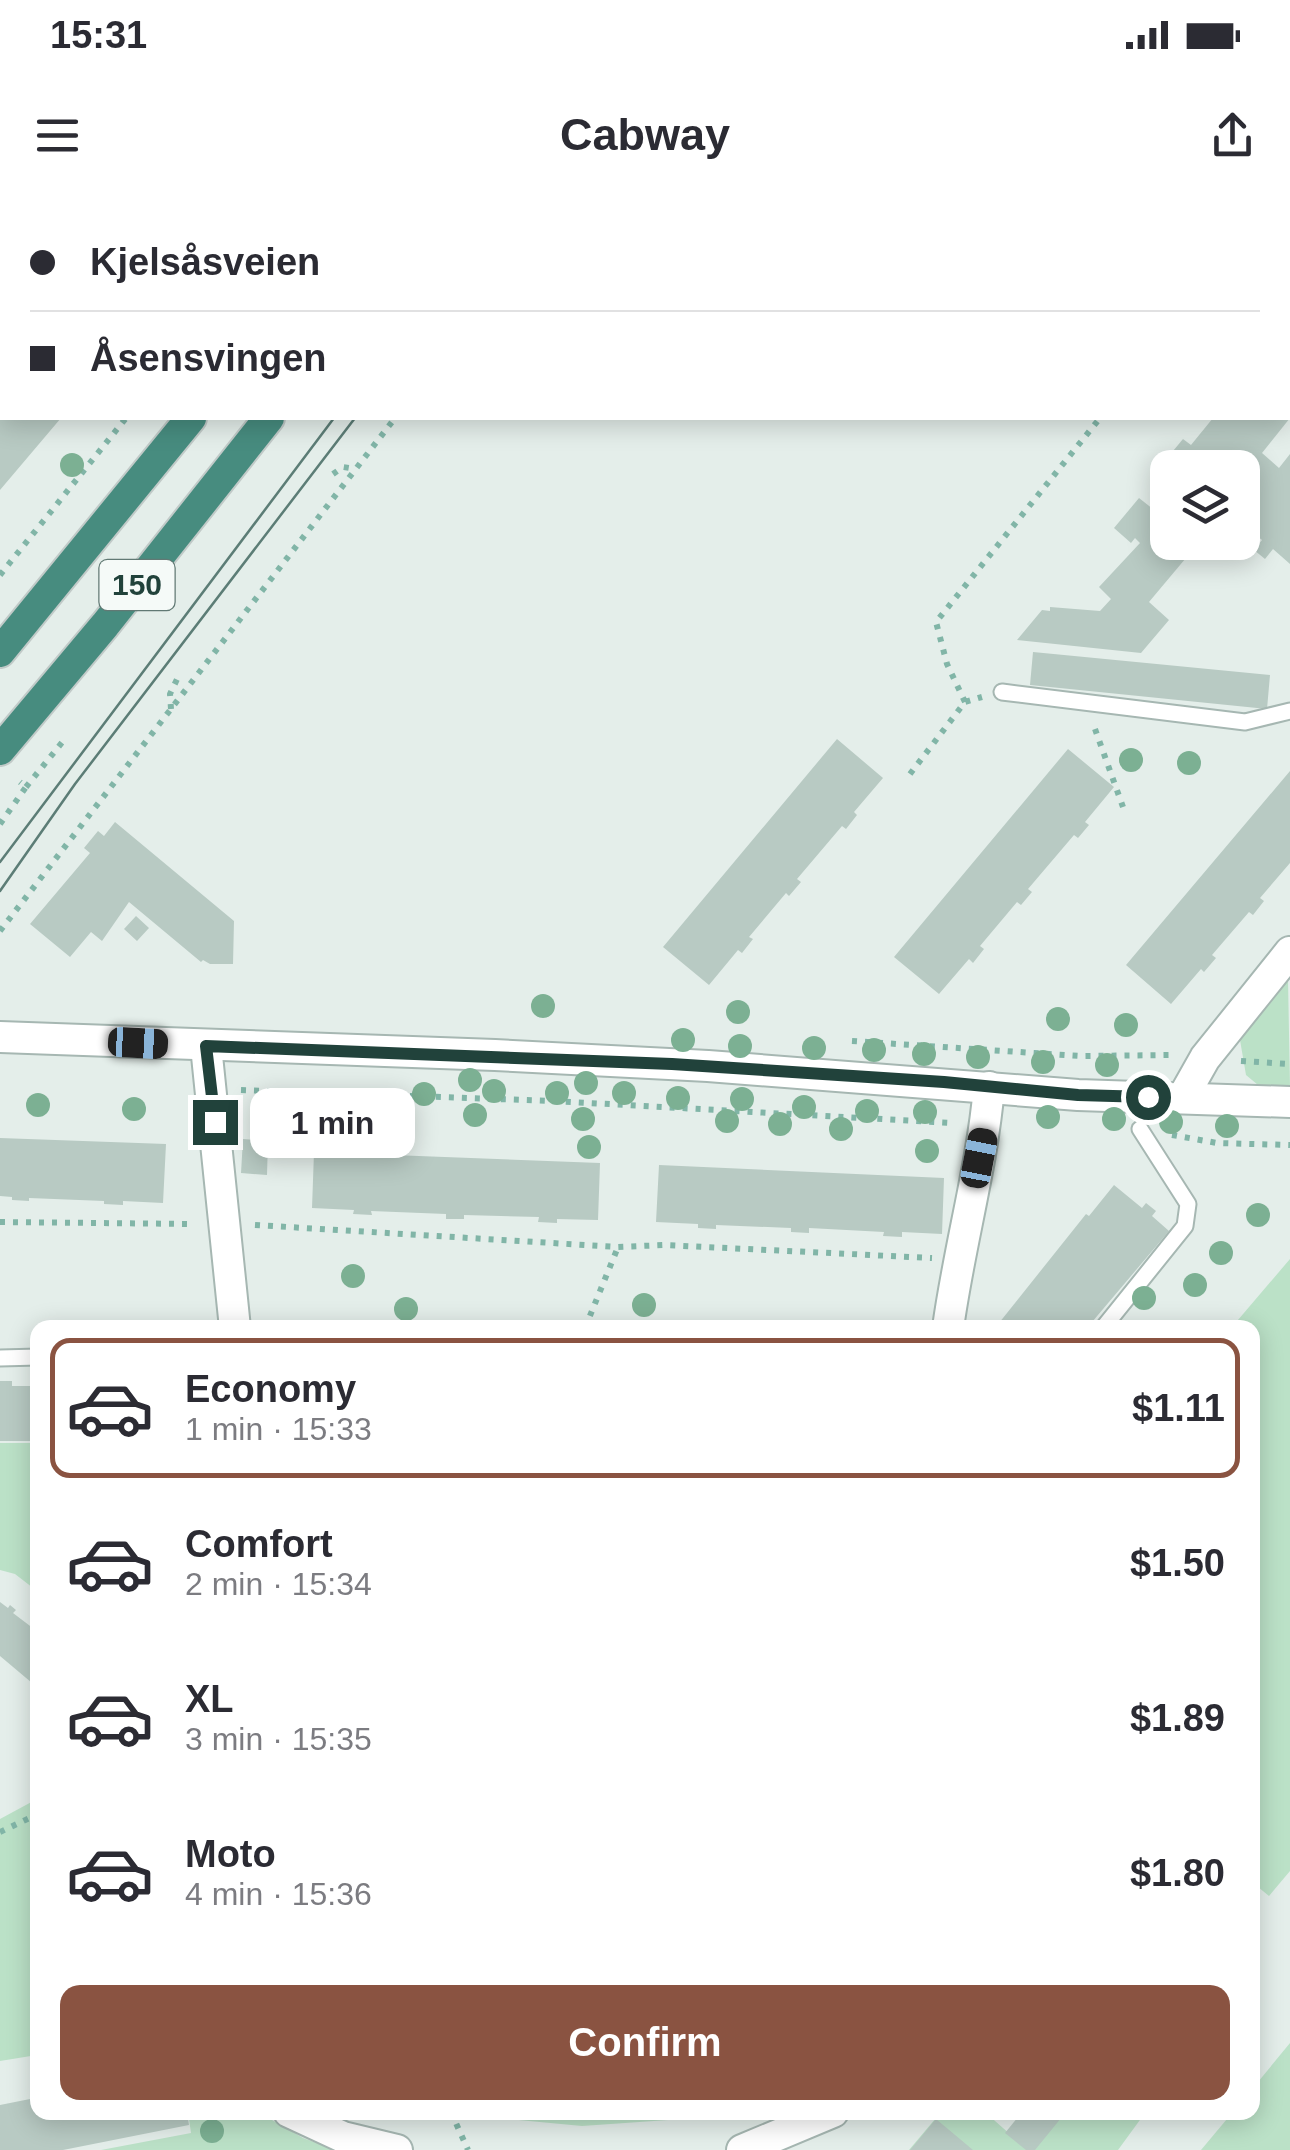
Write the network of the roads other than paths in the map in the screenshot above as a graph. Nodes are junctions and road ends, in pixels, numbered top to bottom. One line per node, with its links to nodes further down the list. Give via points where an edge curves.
1 (189, 420): 3 (highway, 150)
2 (267, 420): 6 (highway, 150)
3 (0, 652)
4 (1002, 692): 5 (lane, via 1245,722)
5 (1290, 711)
6 (0, 750)
7 (1290, 952): 11 (street, via 1205,1058)
8 (0, 1037): 9 (street)
9 (206, 1046): 10 (street, via 482,1054); 14 (street)
10 (989, 1087): 11 (street); 15 (street)
11 (1183, 1098): 12 (street)
12 (1290, 1102)
13 (1140, 1129): 16 (lane, via 1188,1204 1184,1226)
14 (235, 1320)
15 (949, 1320)
16 (1109, 1320)
17 (30, 1356): 18 (lane)
18 (0, 1358)
19 (306, 2120): 21 (street)
20 (814, 2120): 22 (street)
21 (397, 2150)
22 (742, 2150)

